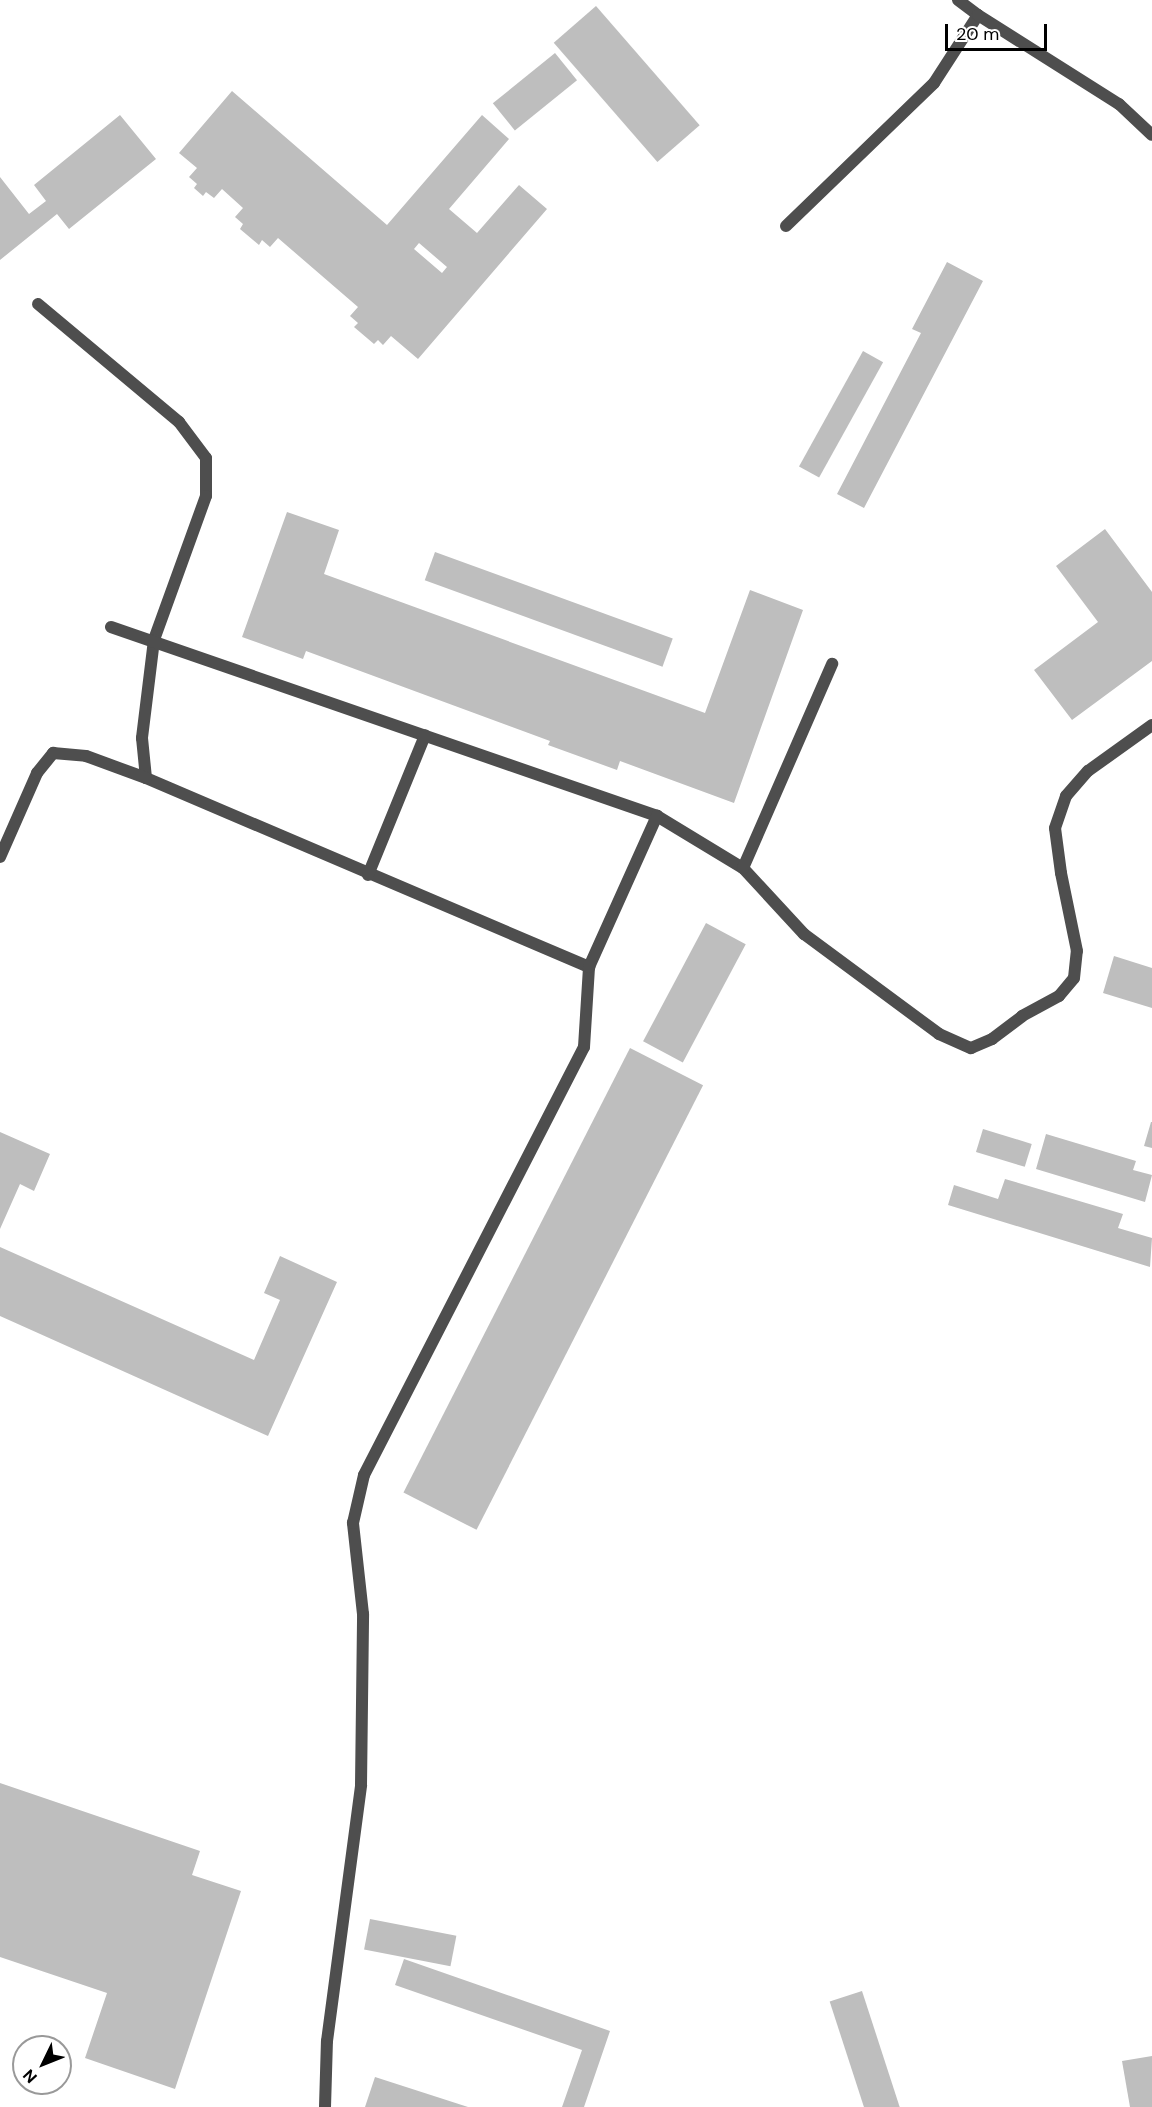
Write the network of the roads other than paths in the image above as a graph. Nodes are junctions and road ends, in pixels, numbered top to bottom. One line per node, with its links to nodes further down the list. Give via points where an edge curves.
1 (958, 0): 2 (street)
2 (978, 15): 3 (street, via 1119,104); 4 (street, via 934,83)
3 (1152, 135)
4 (786, 226)
5 (38, 304): 7 (street, via 179,422 206,458 206,496)
6 (111, 627): 7 (street)
7 (154, 640): 10 (street); 11 (street, via 142,738)
8 (832, 664): 14 (street)
9 (1152, 724): 14 (street, via 1088,771 1066,796 1055,828 1077,951 1074,978 1059,996 971,1048 939,1034 804,934)
10 (425, 735): 12 (street); 15 (street)
11 (146, 778): 13 (street, via 86,756 52,753 37,773); 15 (street)
12 (657, 816): 14 (street); 16 (street)
13 (0, 857)
14 (743, 868)
15 (368, 875): 16 (street)
16 (589, 967): 17 (street, via 584,1047 364,1475 353,1523 363,1614 361,1785 327,2041)
17 (325, 2107)

